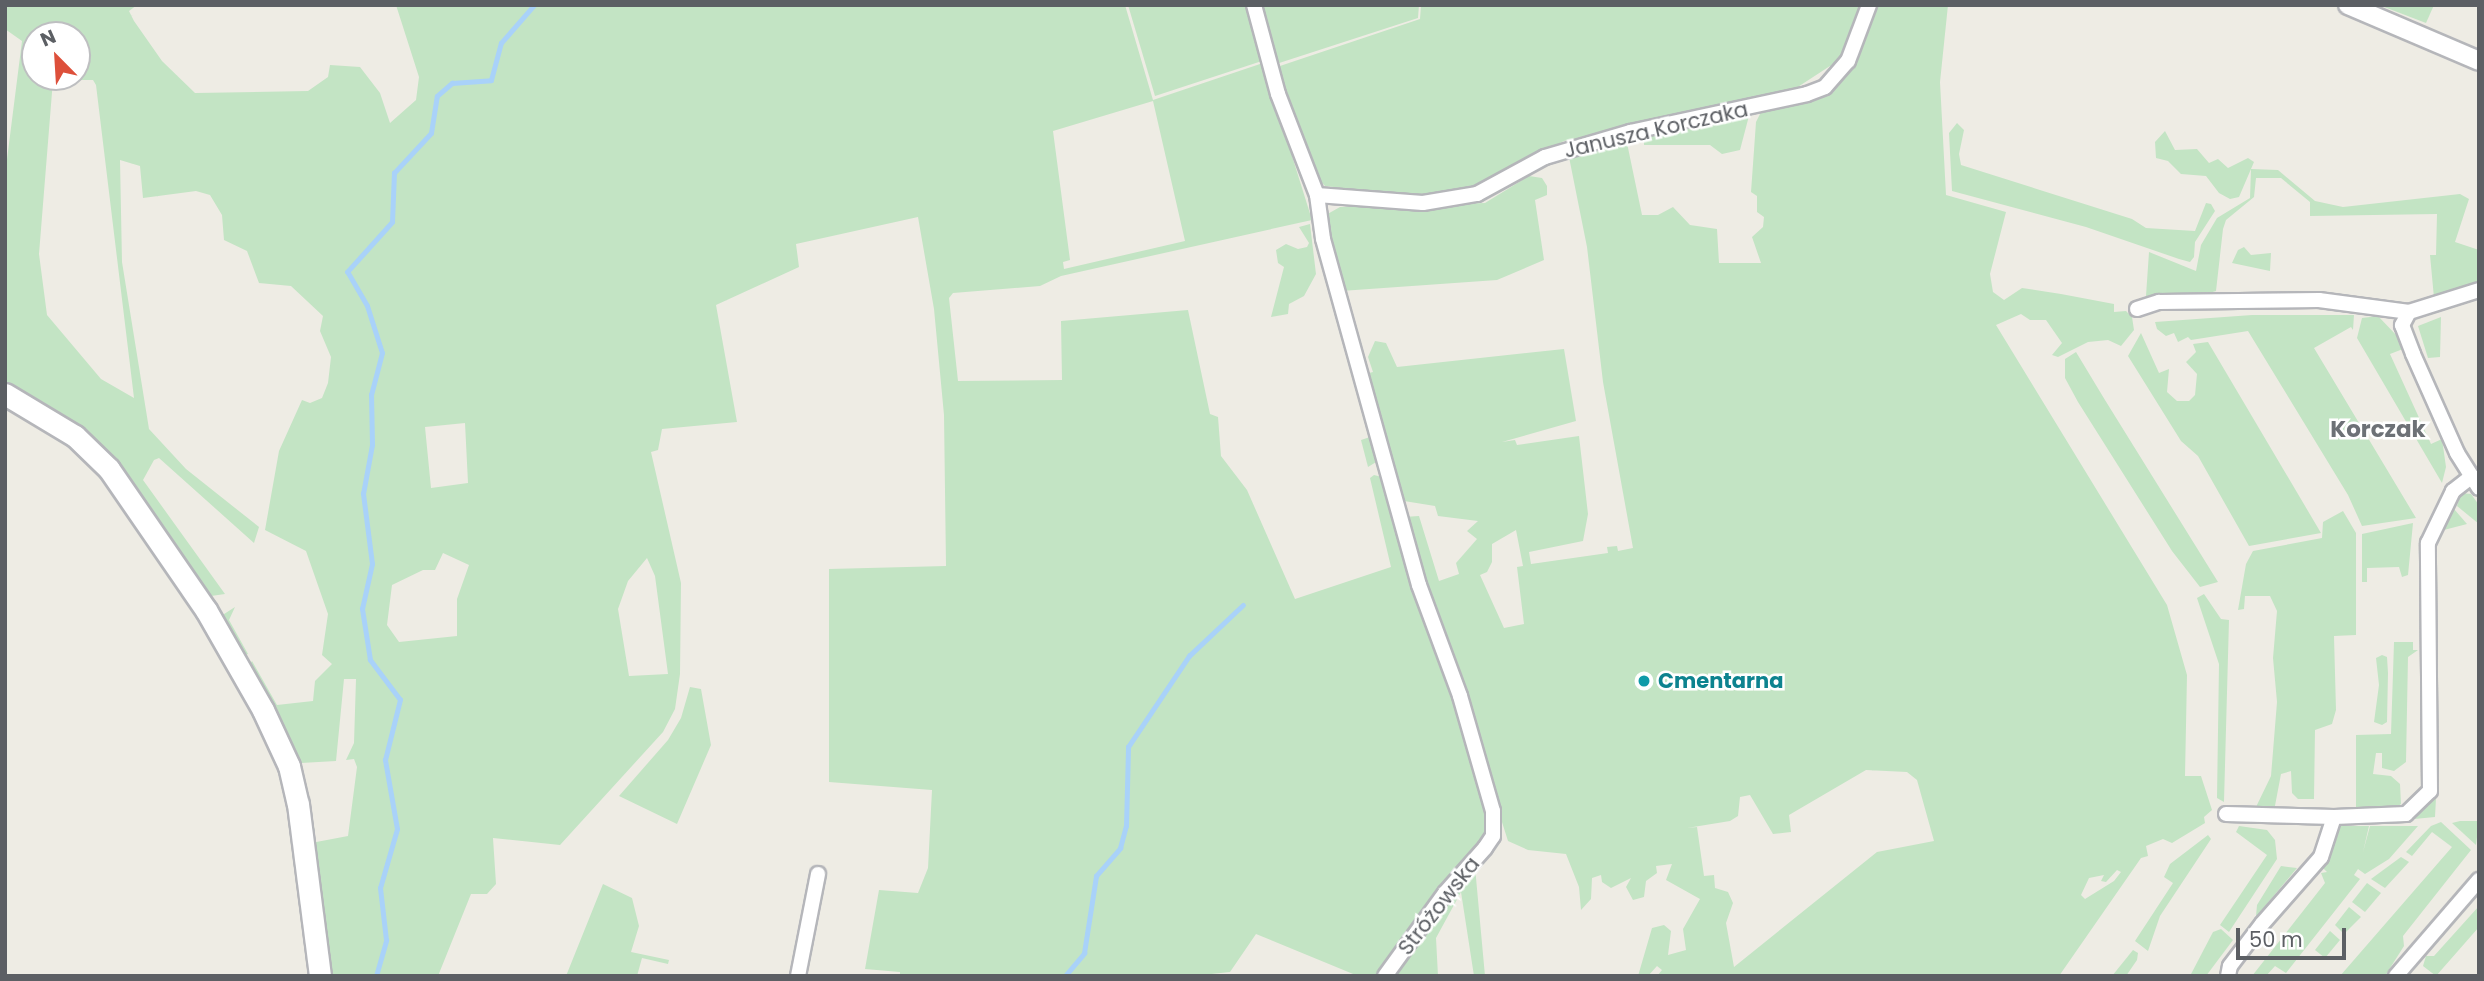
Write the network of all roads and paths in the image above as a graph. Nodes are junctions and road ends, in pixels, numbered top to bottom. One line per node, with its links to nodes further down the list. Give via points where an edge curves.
1 (1254, 5): 5 (street, via 1278,94)
2 (1869, 5): 5 (street, Janusza Korczaka, via 1848,61 1825,87 1807,94 1630,132 1545,157 1478,194 1423,203)
3 (2348, 5): 4 (street)
4 (2479, 61)
5 (1317, 195): 17 (street, Stróżowska, via 1323,239 1419,584 1484,774 1493,836)
6 (2479, 290): 8 (street)
7 (2137, 309): 8 (street, via 2159,302 2319,300)
8 (2409, 312): 10 (street, via 2402,325 2413,354)
9 (5, 394): 15 (main road, via 75,436 110,469 183,574 263,710 289,766 298,804)
10 (2475, 482): 12 (street, via 2453,491 2428,542 2430,791 2406,814)
11 (2226, 814): 12 (street)
12 (2334, 817): 18 (street, via 2321,857 2262,924 2230,966)
13 (818, 874): 16 (street)
14 (2479, 880): 19 (street)
15 (320, 976)
16 (798, 976)
17 (1385, 976)
18 (2228, 976)
19 (2396, 976)

